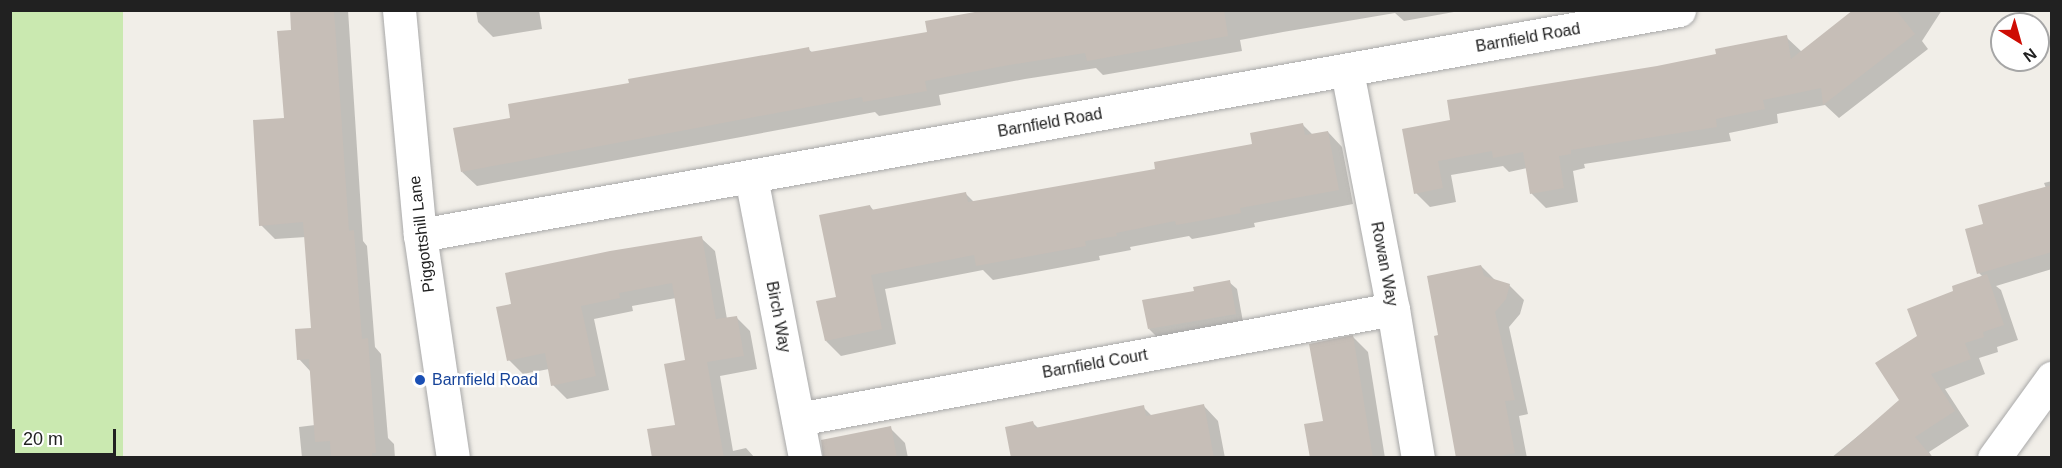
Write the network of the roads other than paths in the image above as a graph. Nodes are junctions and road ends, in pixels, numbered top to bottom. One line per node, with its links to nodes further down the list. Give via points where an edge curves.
1 (399, 10): 5 (street, Piggottshill Lane)
2 (1679, 10): 3 (street, Barnfield Road)
3 (1347, 71): 4 (street, Barnfield Road); 6 (street, Rowan Way)
4 (751, 177): 5 (street, Barnfield Road); 8 (street, Birch Way)
5 (420, 235): 9 (street, Piggottshill Lane)
6 (1393, 309): 8 (street, Barnfield Court); 11 (street, Rowan Way)
7 (2052, 378): 12 (street)
8 (798, 419): 10 (street, Birch Way)
9 (453, 458)
10 (804, 458)
11 (1418, 458)
12 (1994, 458)

